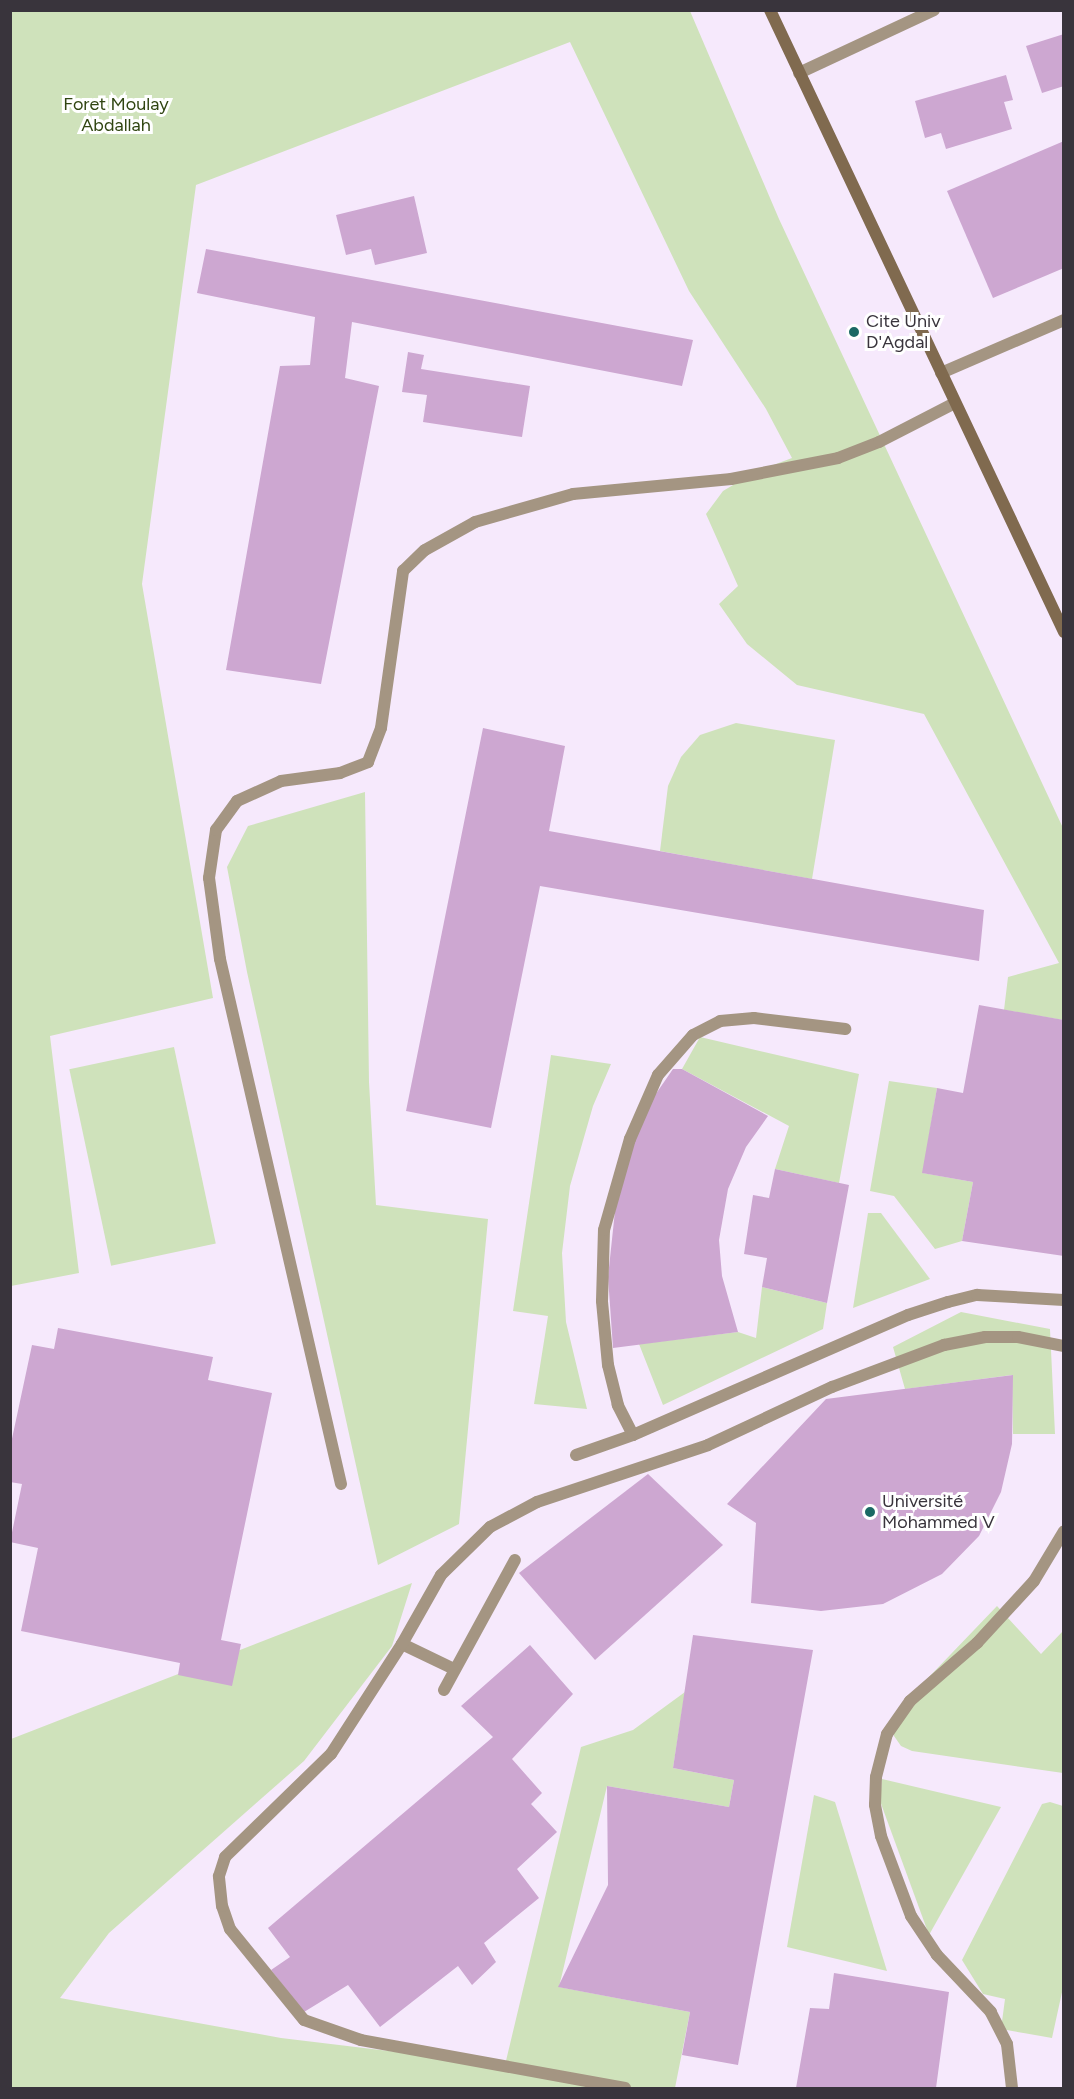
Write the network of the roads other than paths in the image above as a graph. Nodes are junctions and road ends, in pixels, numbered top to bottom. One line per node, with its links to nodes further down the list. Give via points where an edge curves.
1 (770, 10): 3 (street)
2 (934, 10): 3 (street)
3 (799, 73): 5 (street)
4 (1064, 320): 5 (street)
5 (941, 373): 6 (street)
6 (955, 403): 7 (street); 13 (street, via 838,458 731,479 573,494 475,522 425,550 403,571 381,728 368,762 340,773 281,781 237,801 216,830 209,878 220,959)
7 (1064, 632)
8 (845, 1029): 11 (street, via 754,1018 720,1021 693,1035 658,1075 611,1196 603,1242 602,1301 608,1365 618,1405)
9 (1064, 1300): 11 (street, via 977,1295 948,1302 908,1315)
10 (1064, 1346): 16 (street, via 1018,1337 985,1337 944,1345 832,1387 708,1445 537,1502 490,1527 441,1575)
11 (633, 1435): 12 (street)
12 (576, 1455)
13 (341, 1484)
14 (1064, 1531): 20 (street, via 1034,1581 977,1642 910,1701 887,1734 876,1777 875,1805 881,1836 911,1916 937,1955 991,2012 1007,2044)
15 (515, 1560): 17 (street)
16 (402, 1644): 17 (street); 19 (street, via 331,1754 225,1857 219,1876 222,1906 230,1929 304,2020 361,2040)
17 (454, 1669): 18 (street)
18 (444, 1690)
19 (625, 2088)
20 (1012, 2088)

